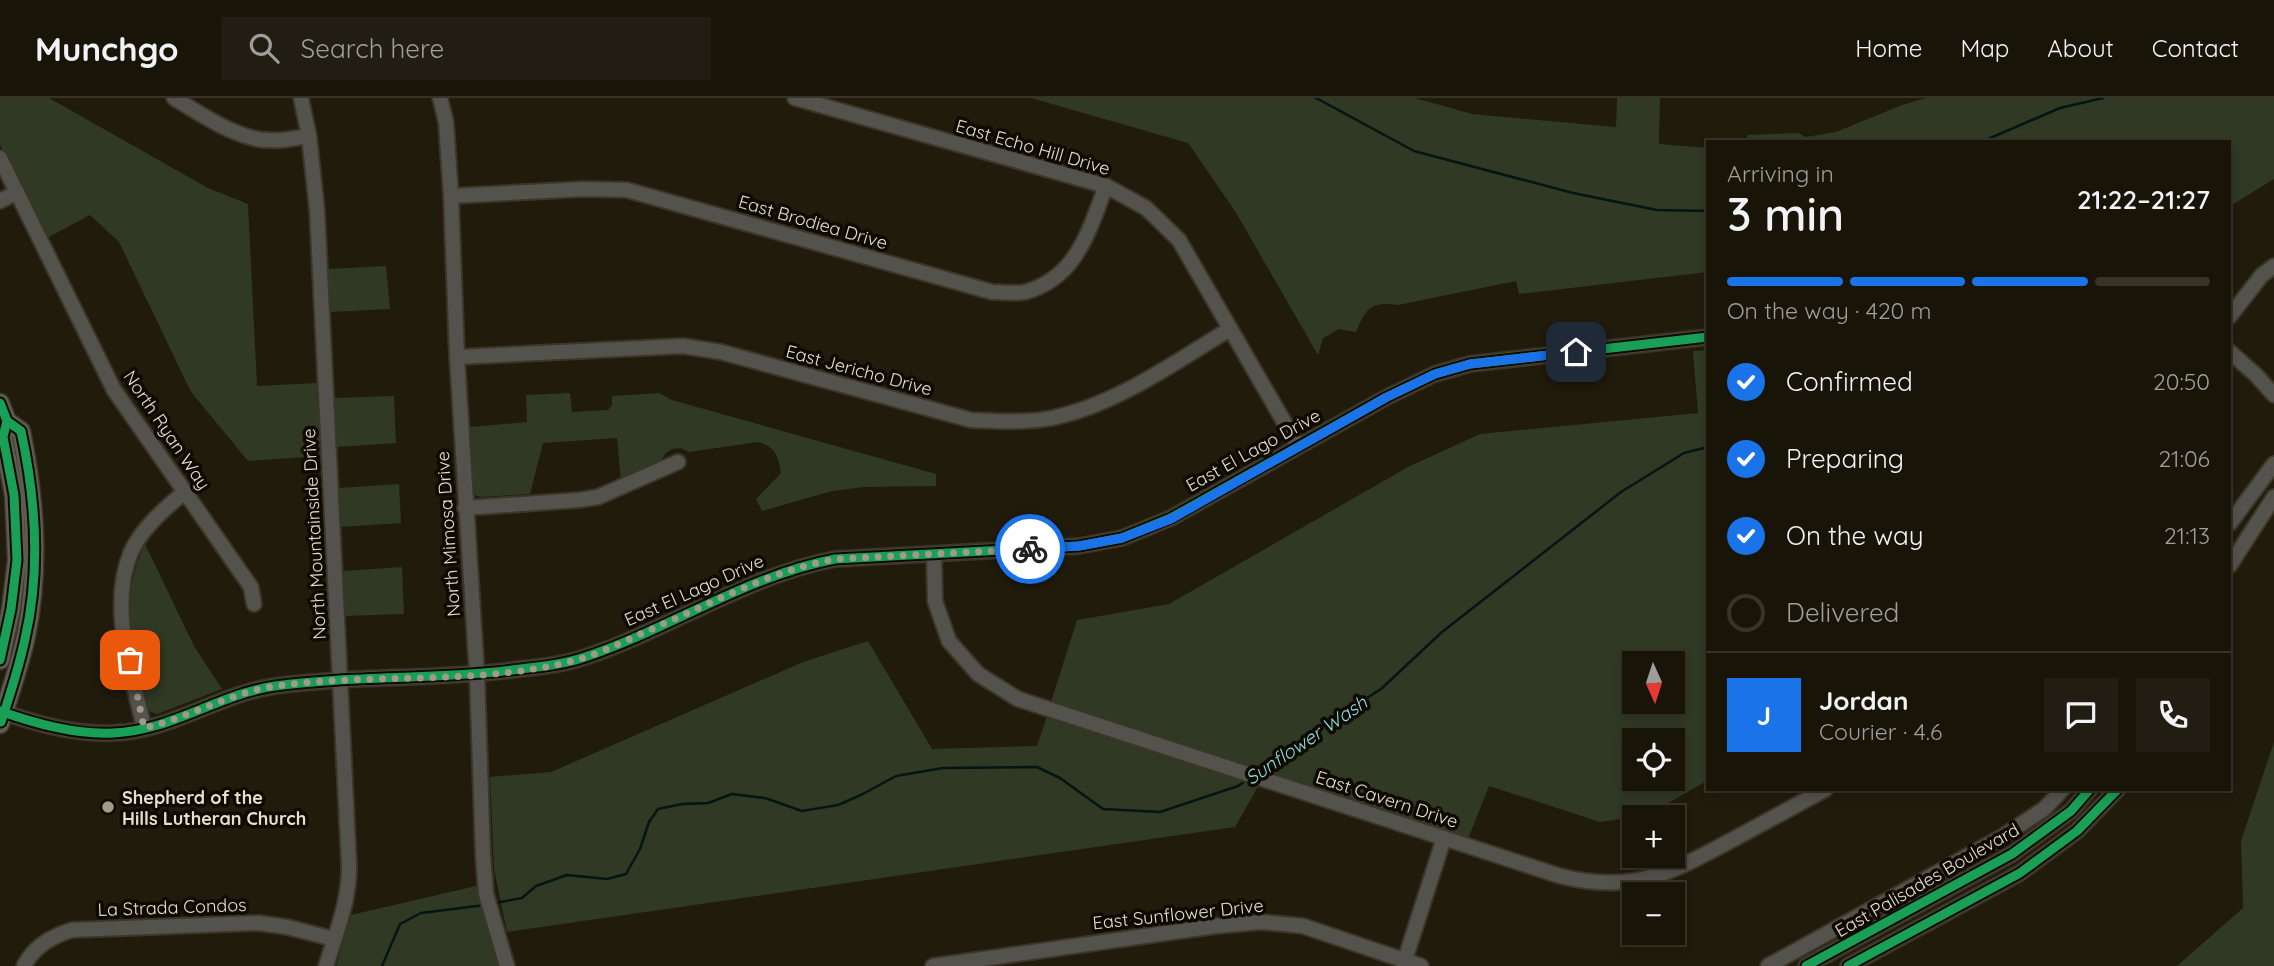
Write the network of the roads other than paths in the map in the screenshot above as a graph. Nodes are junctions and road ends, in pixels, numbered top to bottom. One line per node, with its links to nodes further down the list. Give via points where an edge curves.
1 (174, 98): 5 (street, via 253,138 277,141)
2 (301, 98): 5 (street, North Mountainside Drive)
3 (440, 98): 9 (street, North Mimosa Drive)
4 (795, 98): 7 (street, East Echo Hill Drive)
5 (309, 136): 32 (street, North Mountainside Drive, via 317,210)
6 (0, 159): 8 (street, North Ryan Way)
7 (1106, 186): 9 (street, East Brodiea Drive, via 1071,264 1053,280 1024,292 992,292 628,190); 13 (street, East Echo Hill Drive, via 1146,208 1179,240)
8 (17, 192): 10 (street); 23 (street, North Ryan Way, via 114,390)
9 (452, 196): 16 (street, North Mimosa Drive)
10 (0, 201)
11 (2274, 266): 12 (street)
12 (2231, 315)
13 (1230, 330): 16 (street, East Jericho Drive, via 1096,404 1052,418 1011,421 971,420 721,352 683,346); 20 (street, East Echo Hill Drive)
14 (1706, 337): 20 (street, East El Lago Drive, via 1452,369 1387,397)
15 (2231, 353): 17 (street)
16 (457, 357): 25 (street, North Mimosa Drive)
17 (2274, 395)
18 (0, 403): 19 (main road)
19 (7, 421): 30 (main road, via 3,437 17,544); 33 (main road, via 21,432 36,548 27,630)
20 (1298, 446): 27 (street, East El Lago Drive, via 1171,519 1122,538 1079,546)
21 (678, 463): 25 (street, via 598,497)
22 (2274, 464): 26 (street)
23 (185, 492): 29 (street, North Ryan Way, via 251,587); 34 (street, via 142,534 125,573 125,637)
24 (2274, 497): 28 (street)
25 (465, 508): 31 (street, North Mimosa Drive)
26 (2231, 522)
27 (934, 555): 31 (street, East El Lago Drive, via 815,563 770,577 584,658); 39 (street, East Cavern Drive, via 935,601 949,641 978,674 1018,699)
28 (2231, 563)
29 (254, 604)
30 (0, 660)
31 (477, 675): 32 (street, East El Lago Drive); 44 (street, North Mimosa Drive, via 486,894)
32 (341, 681): 34 (street, East El Lago Drive, via 254,691); 40 (street, North Mountainside Drive, via 349,877)
33 (1, 716): 34 (street, East El Lago Drive, via 100,733)
34 (144, 728)
35 (1822, 791): 39 (street, East Cavern Drive, via 1674,871 1625,883 1584,882)
36 (2061, 791): 47 (street, via 2044,809 2002,837)
37 (2088, 791): 48 (street, East Palisades Boulevard, via 2071,811 2012,854)
38 (2116, 791): 49 (street, East Palisades Boulevard, via 2077,831 2020,873)
39 (1444, 838): 41 (street)
40 (334, 939): 42 (street, La Strada Condos, via 243,922 72,930 48,939); 43 (street, North Mountainside Drive)
41 (1404, 963): 45 (street, East Sunflower Drive, via 1303,926 1262,922); 46 (street, East Sunflower Drive)
42 (24, 966)
43 (326, 966)
44 (507, 966)
45 (933, 966)
46 (1421, 966)
47 (1768, 966)
48 (1806, 966)
49 (1848, 966)

